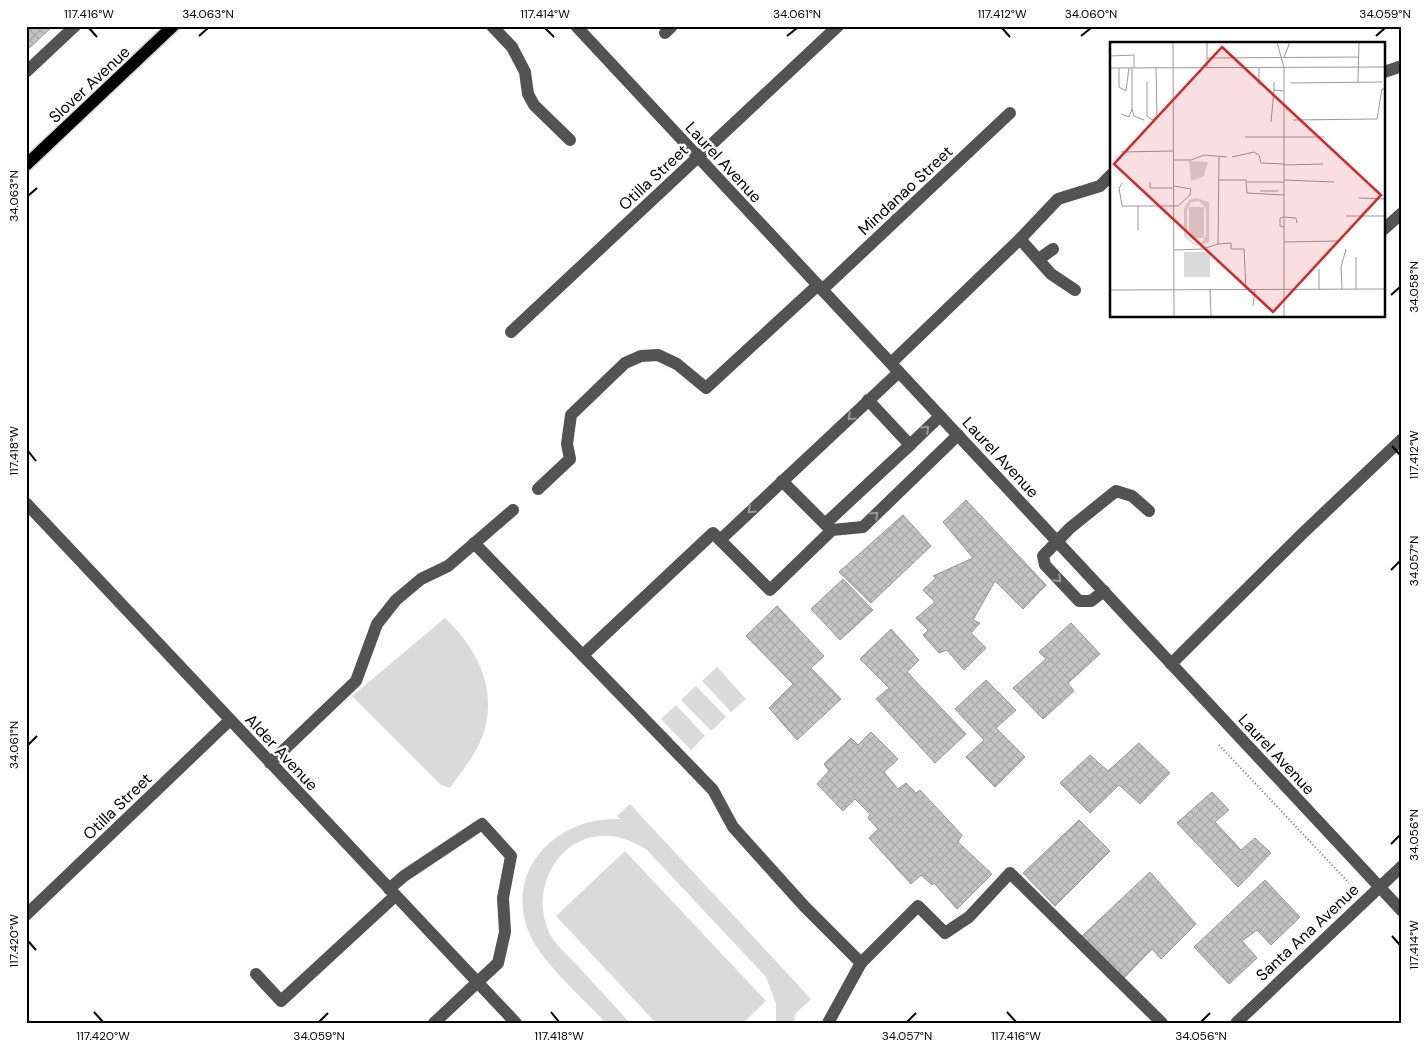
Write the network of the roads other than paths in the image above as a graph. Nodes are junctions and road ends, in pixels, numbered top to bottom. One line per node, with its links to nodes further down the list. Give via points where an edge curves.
1 (75, 26): 8 (street)
2 (173, 26): 12 (main road, Slover Avenue)
3 (492, 26): 10 (street, via 517,55 526,72 528,94 534,105)
4 (576, 26): 11 (street, Laurel Avenue)
5 (838, 26): 11 (street, Otilla Street)
6 (1402, 66): 7 (street)
7 (1386, 71)
8 (26, 72)
9 (1010, 113): 19 (street, Mindanao Street)
10 (570, 140)
11 (697, 158): 19 (street, Laurel Avenue); 21 (street, Otilla Street)
12 (26, 165)
13 (1110, 176): 16 (street, via 1100,186 1058,199)
14 (1402, 213): 15 (street)
15 (1386, 227)
16 (1020, 239): 18 (street); 22 (street)
17 (1053, 249): 18 (street)
18 (1039, 259): 20 (street, via 1051,274)
19 (821, 287): 22 (street, Laurel Avenue); 29 (street, Mindanao Street, via 706,388 677,364 658,355 641,356 625,363 571,416 567,444 570,459)
20 (1074, 290)
21 (511, 332)
22 (895, 367): 23 (street); 24 (street, Laurel Avenue)
23 (868, 400): 27 (street); 28 (street, one-way to 28)
24 (940, 416): 25 (street, Laurel Avenue); 27 (street, one-way to 24)
25 (958, 435): 33 (street, one-way to 25, via 863,527); 35 (street, Laurel Avenue)
26 (1402, 439): 39 (street)
27 (910, 445): 33 (street)
28 (782, 481): 33 (street); 34 (street, one-way to 34)
29 (538, 489)
30 (26, 503): 40 (street, Alder Avenue)
31 (513, 510): 36 (street)
32 (1149, 511): 35 (street, via 1132,496 1116,491)
33 (828, 527): 34 (street, via 770,590)
34 (720, 540): 38 (street, via 713,533)
35 (1057, 542): 37 (street, Laurel Avenue); 37 (street, one-way to 37, via 1043,556 1045,565 1079,600 1091,601)
36 (474, 543): 38 (street); 41 (street, via 448,566 421,579 396,600 377,624 356,682)
37 (1104, 591): 39 (street, Laurel Avenue)
38 (583, 655): 47 (street, via 712,790 733,827)
39 (1171, 664): 43 (street, Laurel Avenue)
40 (230, 720): 41 (street, Alder Avenue); 46 (street, Otilla Street)
41 (270, 763): 44 (street, Alder Avenue)
42 (1402, 866): 43 (street, Santa Ana Avenue)
43 (1379, 887): 45 (street, Laurel Avenue); 50 (street, Santa Ana Avenue)
44 (392, 893): 48 (street, via 281,1002); 49 (street, Alder Avenue); 49 (street, via 404,876 482,824 511,856 503,898 505,932 502,950 498,964)
45 (1402, 911)
46 (26, 915)
47 (861, 963): 53 (street); 54 (street, via 918,906 945,933 968,917 1010,873)
48 (256, 974)
49 (478, 982): 51 (street); 52 (street, Alder Avenue)
50 (1242, 1021)
51 (434, 1023)
52 (516, 1023)
53 (828, 1023)
54 (1162, 1023)

